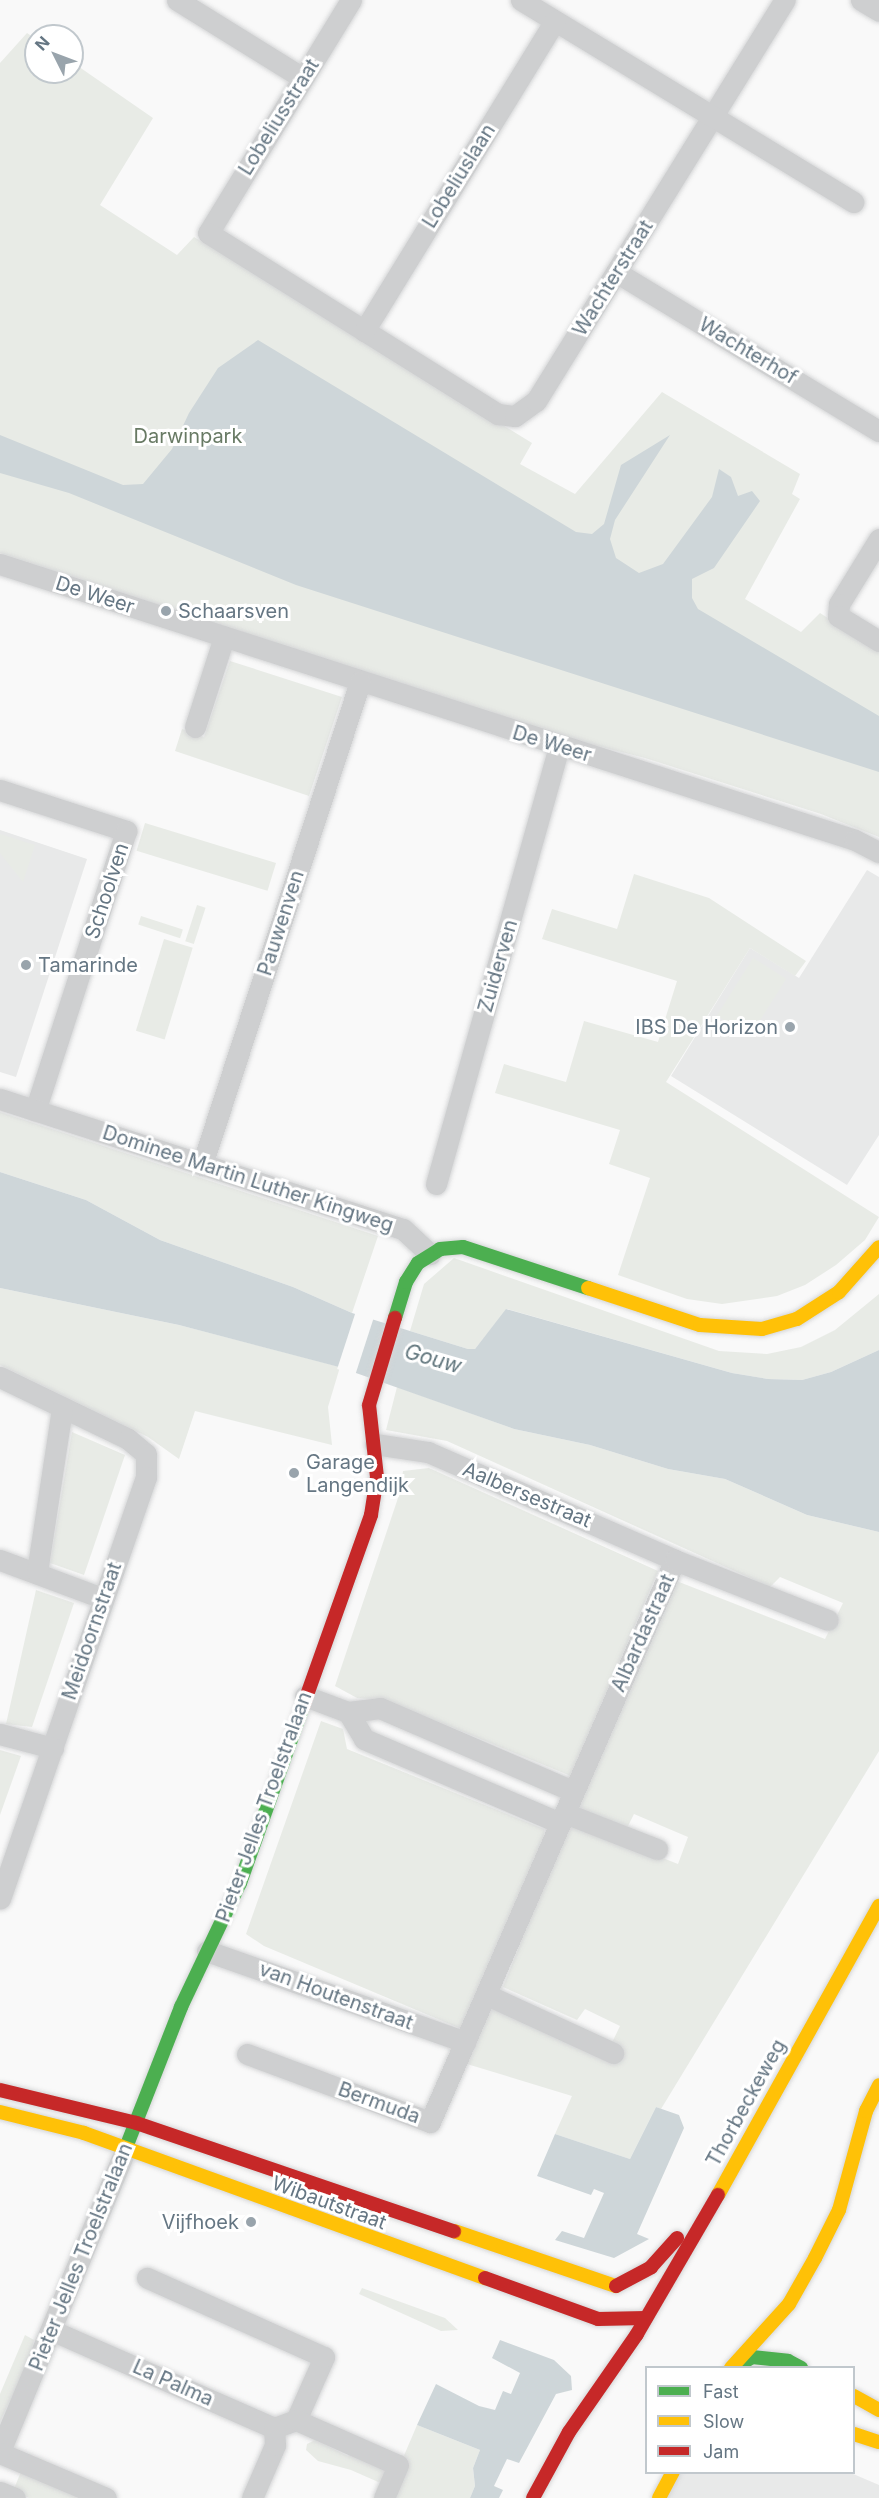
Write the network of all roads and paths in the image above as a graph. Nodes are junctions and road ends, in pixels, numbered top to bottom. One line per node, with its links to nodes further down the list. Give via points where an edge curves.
1 (177, 0): 8 (street)
2 (351, 0): 8 (street, Lobeliusstraat)
3 (521, 0): 7 (street)
4 (785, 0): 9 (street, Wachterstraat)
5 (861, 0): 6 (street)
6 (879, 11)
7 (554, 22): 9 (street); 12 (street, Lobeliuslaan)
8 (303, 78): 12 (street, Lobeliusstraat, via 208,233)
9 (711, 118): 10 (street); 11 (street, Wachterstraat)
10 (853, 202)
11 (616, 272): 12 (street, Wachterstraat, via 537,401 515,416 498,414); 13 (street, Wachterhof)
12 (364, 331)
13 (879, 431)
14 (879, 539): 17 (street, via 839,604 838,616)
15 (2, 571): 16 (street, De Weer)
16 (224, 637): 18 (street, De Weer); 19 (street)
17 (879, 641)
18 (360, 682): 20 (street, De Weer); 25 (street, Pauwenven)
19 (195, 727)
20 (559, 746): 22 (street, De Weer, via 855,840); 26 (street, Zuiderven)
21 (0, 790): 24 (street, Schoolven, via 126,831)
22 (879, 852)
23 (0, 1099): 24 (street, Dominee Martin Luther Kingweg)
24 (35, 1111): 25 (street, Dominee Martin Luther Kingweg)
25 (202, 1165): 28 (street, Dominee Martin Luther Kingweg, via 404,1228)
26 (436, 1185)
27 (879, 1247): 28 (main road, via 839,1292 797,1319 762,1329 700,1325 463,1247)
28 (430, 1254): 31 (main road, Pieter Jelles Troelstralaan, via 410,1273 402,1292 369,1406)
29 (0, 1377): 30 (street)
30 (62, 1409): 34 (street); 35 (street, Meidoornstraat, via 128,1439 146,1454 146,1477)
31 (375, 1444): 33 (street, Aalbersestraat, via 428,1452); 37 (main road, Pieter Jelles Troelstralaan, via 374,1504)
32 (0, 1560): 34 (street)
33 (675, 1560): 36 (street, Albardastraat); 41 (street, Albardastraat)
34 (37, 1572): 35 (street)
35 (102, 1598): 40 (street, Meidoornstraat)
36 (828, 1620)
37 (305, 1696): 38 (street); 47 (main road, Pieter Jelles Troelstralaan, via 240,1883)
38 (348, 1712): 41 (street, via 380,1708); 42 (street, via 364,1739)
39 (0, 1734): 40 (street)
40 (53, 1748): 45 (street, Meidoornstraat)
41 (573, 1791): 42 (street)
42 (562, 1818): 43 (street); 48 (street)
43 (657, 1849)
44 (873, 1889): 56 (main road, Wibautstraat, via 705,2194 670,2250 651,2267 616,2286)
45 (0, 1898)
46 (879, 1906): 60 (main road, Thorbeckeweg)
47 (207, 1951): 49 (street, van Houtenstraat); 56 (main road, Pieter Jelles Troelstralaan)
48 (487, 1995): 49 (street); 50 (street)
49 (465, 2042): 51 (street, Bermuda, via 430,2122)
50 (613, 2053)
51 (248, 2054)
52 (0, 2074): 54 (street)
53 (879, 2085): 59 (main road, via 866,2111 838,2210)
54 (9, 2092): 56 (main road, Wibautstraat)
55 (0, 2112): 57 (main road, Wibautstraat, via 84,2133)
56 (136, 2123): 57 (main road, Pieter Jelles Troelstralaan)
57 (125, 2150): 60 (main road, Wibautstraat, via 598,2319); 61 (street, Pieter Jelles Troelstralaan)
58 (147, 2278): 68 (street, via 324,2357)
59 (789, 2304): 62 (main road); 63 (main road)
60 (646, 2318): 79 (main road, Thorbeckeweg, via 569,2432)
61 (51, 2330): 69 (street, La Palma); 72 (street, Pieter Jelles Troelstralaan)
62 (760, 2362): 64 (main road, via 752,2357); 65 (main road, via 788,2361)
63 (734, 2366)
64 (735, 2366)
65 (799, 2366)
66 (855, 2397): 67 (main road)
67 (879, 2410)
68 (296, 2420): 69 (street); 78 (street, via 398,2466)
69 (274, 2427): 77 (street, via 275,2445)
70 (855, 2434): 71 (main road)
71 (879, 2442)
72 (0, 2452): 76 (street)
73 (672, 2474): 80 (main road)
74 (0, 2492): 75 (street)
75 (15, 2498)
76 (106, 2498)
77 (252, 2498)
78 (384, 2498)
79 (533, 2498)
80 (659, 2498)

